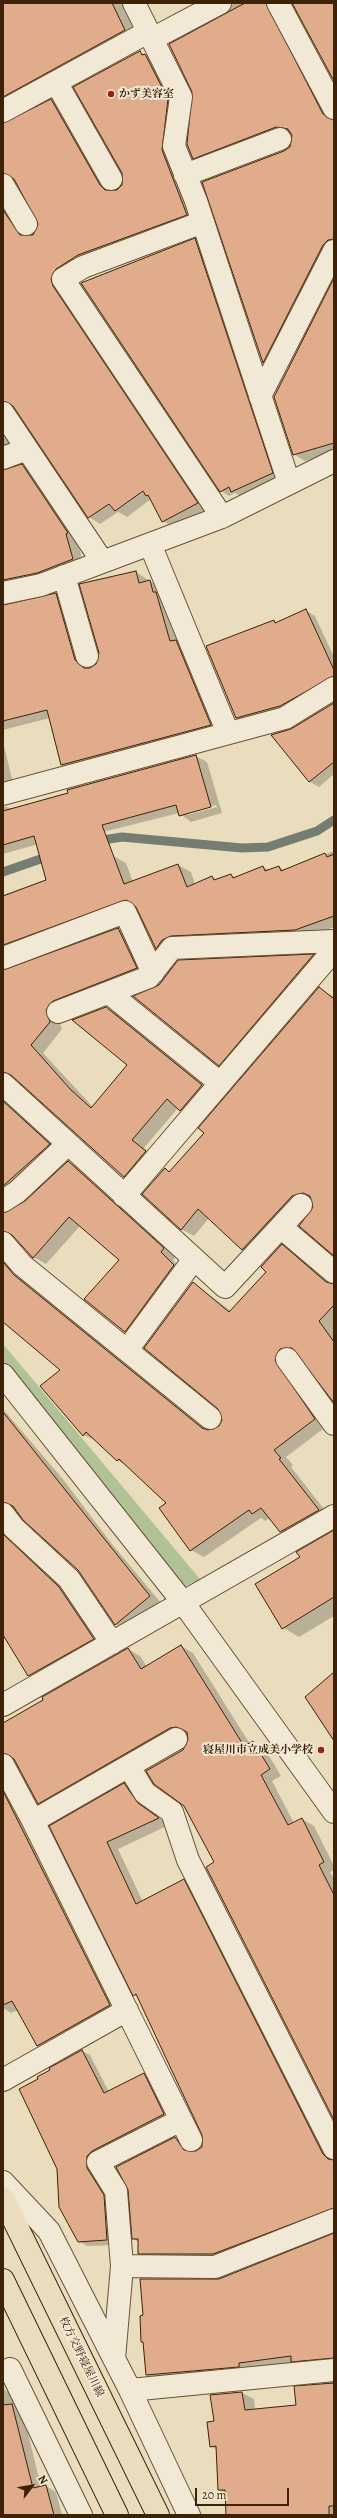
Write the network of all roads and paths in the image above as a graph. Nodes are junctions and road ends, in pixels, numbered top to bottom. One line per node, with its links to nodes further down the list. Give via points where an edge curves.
1 (134, 3): 4 (street)
2 (220, 3): 4 (street)
3 (278, 3): 6 (street)
4 (150, 35): 5 (street); 9 (street, via 181,97 174,146)
5 (56, 82): 7 (street); 10 (street)
6 (334, 108)
7 (3, 111)
8 (280, 139): 9 (street)
9 (185, 175): 12 (street)
10 (111, 179)
11 (3, 185): 13 (street)
12 (203, 222): 15 (street); 21 (street, via 83,267 63,279)
13 (26, 224)
14 (334, 251): 15 (street)
15 (260, 396): 20 (street)
16 (3, 413): 17 (street)
17 (27, 449): 18 (street); 23 (street)
18 (3, 458)
19 (334, 461): 20 (street)
20 (290, 483): 21 (street)
21 (222, 517): 22 (street)
22 (150, 544): 23 (street); 28 (street)
23 (102, 561): 24 (street)
24 (64, 576): 25 (street, via 41,585); 26 (street)
25 (3, 593)
26 (87, 656)
27 (334, 688): 28 (street, via 285,718)
28 (228, 733): 29 (street)
29 (3, 794)
30 (334, 941): 33 (street, via 172,948)
31 (334, 950): 37 (street)
32 (3, 958): 33 (street, via 125,912)
33 (153, 973): 34 (street)
34 (109, 993): 35 (street); 37 (street)
35 (58, 1012)
36 (3, 1084): 38 (street)
37 (220, 1084): 39 (street)
38 (68, 1144): 39 (street); 40 (street, via 17,1192)
39 (124, 1196): 44 (street)
40 (3, 1201)
41 (301, 1205): 42 (street)
42 (282, 1228): 44 (street, via 225,1287); 45 (street)
43 (3, 1243): 46 (street, via 22,1265)
44 (194, 1259): 46 (street)
45 (334, 1272)
46 (126, 1350): 49 (street)
47 (287, 1359): 50 (street)
48 (3, 1375): 53 (street)
49 (210, 1418)
50 (334, 1424)
51 (3, 1514): 54 (street, via 14,1528 69,1579)
52 (334, 1516): 53 (street)
53 (182, 1601): 54 (street); 59 (street)
54 (112, 1643): 55 (street)
55 (3, 1705)
56 (176, 1739): 58 (street)
57 (3, 1765): 60 (street)
58 (129, 1767): 60 (street); 65 (street, via 145,1793 172,1812 188,1860)
59 (334, 1812)
60 (33, 1820): 61 (street)
61 (127, 2010): 62 (street); 63 (street)
62 (3, 2080)
63 (181, 2120): 64 (street); 69 (street, via 98,2162 116,2191)
64 (191, 2140)
65 (334, 2148)
66 (3, 2182): 71 (street, via 49,2230)
67 (3, 2198): 77 (main road, 枚方交野寝屋川線)
68 (334, 2220): 69 (street, via 215,2267)
69 (122, 2266): 71 (street)
70 (3, 2280): 76 (main road)
71 (114, 2359): 74 (street)
72 (5, 2365): 75 (street)
73 (334, 2370): 74 (street)
74 (130, 2390): 78 (street)
75 (81, 2515)
76 (117, 2515)
77 (158, 2515)
78 (189, 2515)

